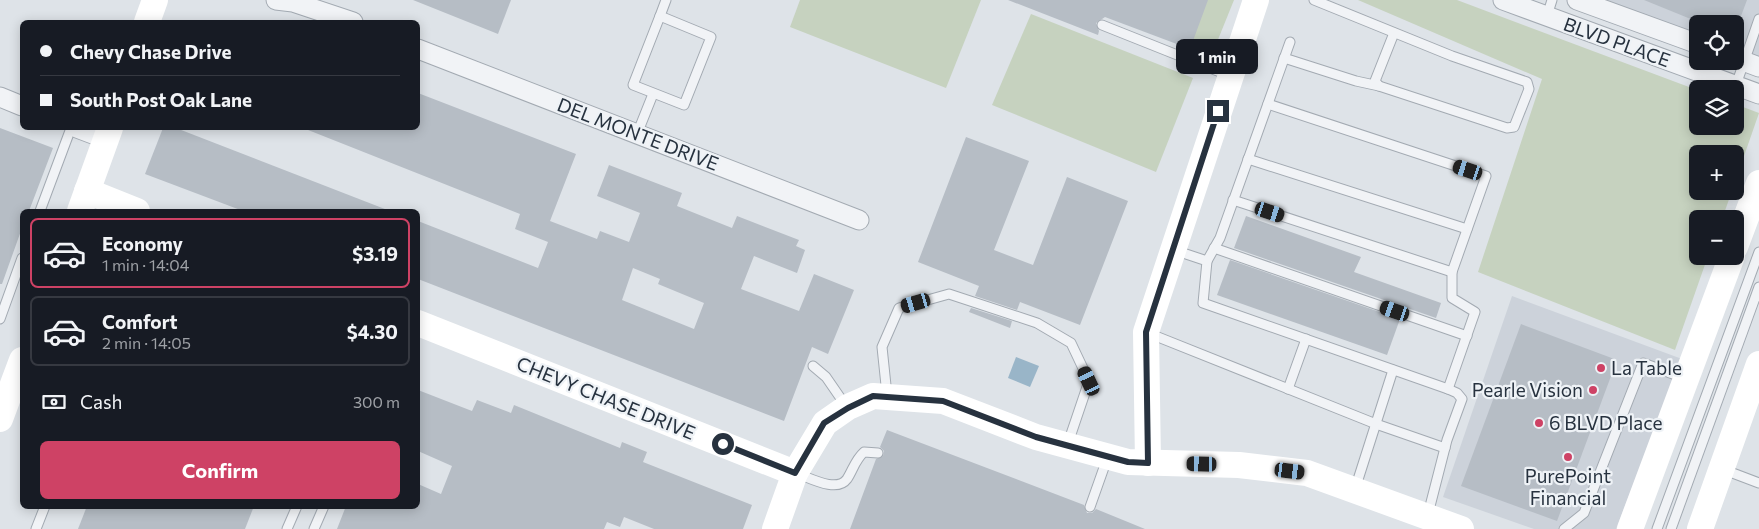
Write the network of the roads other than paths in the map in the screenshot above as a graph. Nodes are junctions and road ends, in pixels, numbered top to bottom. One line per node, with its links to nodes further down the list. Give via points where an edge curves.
1 (155, 0): 11 (street)
2 (276, 0): 12 (street, via 293,2)
3 (666, 0): 9 (lane)
4 (1256, 0): 20 (street)
5 (1314, 0): 14 (lane)
6 (1503, 0): 8 (street, BLVD PLACE)
7 (1577, 0): 15 (street, BLVD PLACE)
8 (1550, 8): 21 (street, BLVD PLACE)
9 (660, 16): 25 (lane, via 633,85); 25 (lane, via 711,37 684,105)
10 (1759, 19): 19 (lane)
11 (148, 20)
12 (347, 20)
13 (1102, 25): 20 (lane)
14 (1394, 33): 23 (lane, via 1375,81); 23 (lane, via 1521,79 1527,82 1529,89 1514,127 1506,128)
15 (1689, 41)
16 (1290, 42): 18 (lane)
17 (420, 50): 33 (street, DEL MONTE DRIVE)
18 (1284, 58): 23 (lane); 28 (lane)
19 (1746, 62): 22 (lane)
20 (1230, 76): 44 (street)
21 (1724, 80)
22 (1738, 80)
23 (1379, 86)
24 (1744, 88): 26 (street, BLVD PLACE)
25 (653, 94): 33 (lane)
26 (1759, 94)
27 (0, 97): 29 (street)
28 (1268, 104): 34 (lane); 42 (lane, via 1486,176)
29 (20, 105)
30 (70, 130): 38 (lane)
31 (89, 130): 32 (street)
32 (108, 133): 37 (street)
33 (637, 134): 40 (street, DEL MONTE DRIVE)
34 (1248, 159): 36 (lane); 42 (lane)
35 (1759, 183): 41 (street)
36 (1233, 200): 43 (lane); 49 (lane)
37 (83, 201): 39 (street)
38 (41, 209)
39 (126, 209)
40 (859, 220)
41 (1744, 223)
42 (1467, 229): 49 (lane)
43 (1214, 248): 46 (lane); 54 (lane)
44 (1171, 250): 46 (lane); 53 (street)
45 (1759, 252): 88 (lane)
46 (1207, 261): 55 (lane, via 1203,303)
47 (20, 264): 51 (lane)
48 (1729, 265): 60 (street)
49 (1452, 272): 54 (lane, via 1452,298 1476,312)
50 (1759, 287): 89 (lane)
51 (0, 319)
52 (420, 323): 73 (street, CHEVY CHASE DRIVE)
53 (1146, 332): 61 (lane); 71 (street)
54 (1467, 336): 62 (lane)
55 (1306, 339): 59 (lane); 61 (lane)
56 (1759, 364): 72 (street)
57 (20, 365): 65 (street)
58 (813, 366): 64 (lane)
59 (1393, 370): 62 (lane); 66 (lane)
60 (1686, 379): 86 (lane, via 1644,363 1584,512); 87 (street)
61 (1288, 389): 66 (lane)
62 (1448, 390): 68 (lane, via 1462,399)
63 (887, 397): 64 (street, via 873,396); 67 (street, via 943,401); 67 (lane, via 882,347 899,308 949,294 1037,322 1071,343 1089,381)
64 (848, 408): 73 (street, via 824,423)
65 (0, 420)
66 (1376, 424): 68 (lane); 75 (lane)
67 (1067, 446): 70 (street)
68 (1445, 448): 80 (lane)
69 (878, 452): 73 (lane, via 864,452 858,457 846,481 840,484 828,485)
70 (1108, 456): 71 (street); 76 (lane)
71 (1148, 463): 75 (street, via 1239,465 1307,473)
72 (1722, 469): 74 (lane); 90 (street)
73 (795, 473): 84 (street)
74 (1759, 482)
75 (1354, 490): 80 (street)
76 (1090, 507)
77 (44, 509): 81 (lane)
78 (296, 509): 82 (lane)
79 (323, 509): 83 (lane)
80 (1428, 516): 85 (street)
81 (36, 529)
82 (287, 529)
83 (314, 529)
84 (775, 529)
85 (1461, 529)
86 (1564, 529)
87 (1630, 529)
88 (1657, 529)
89 (1671, 529)
90 (1700, 529)

